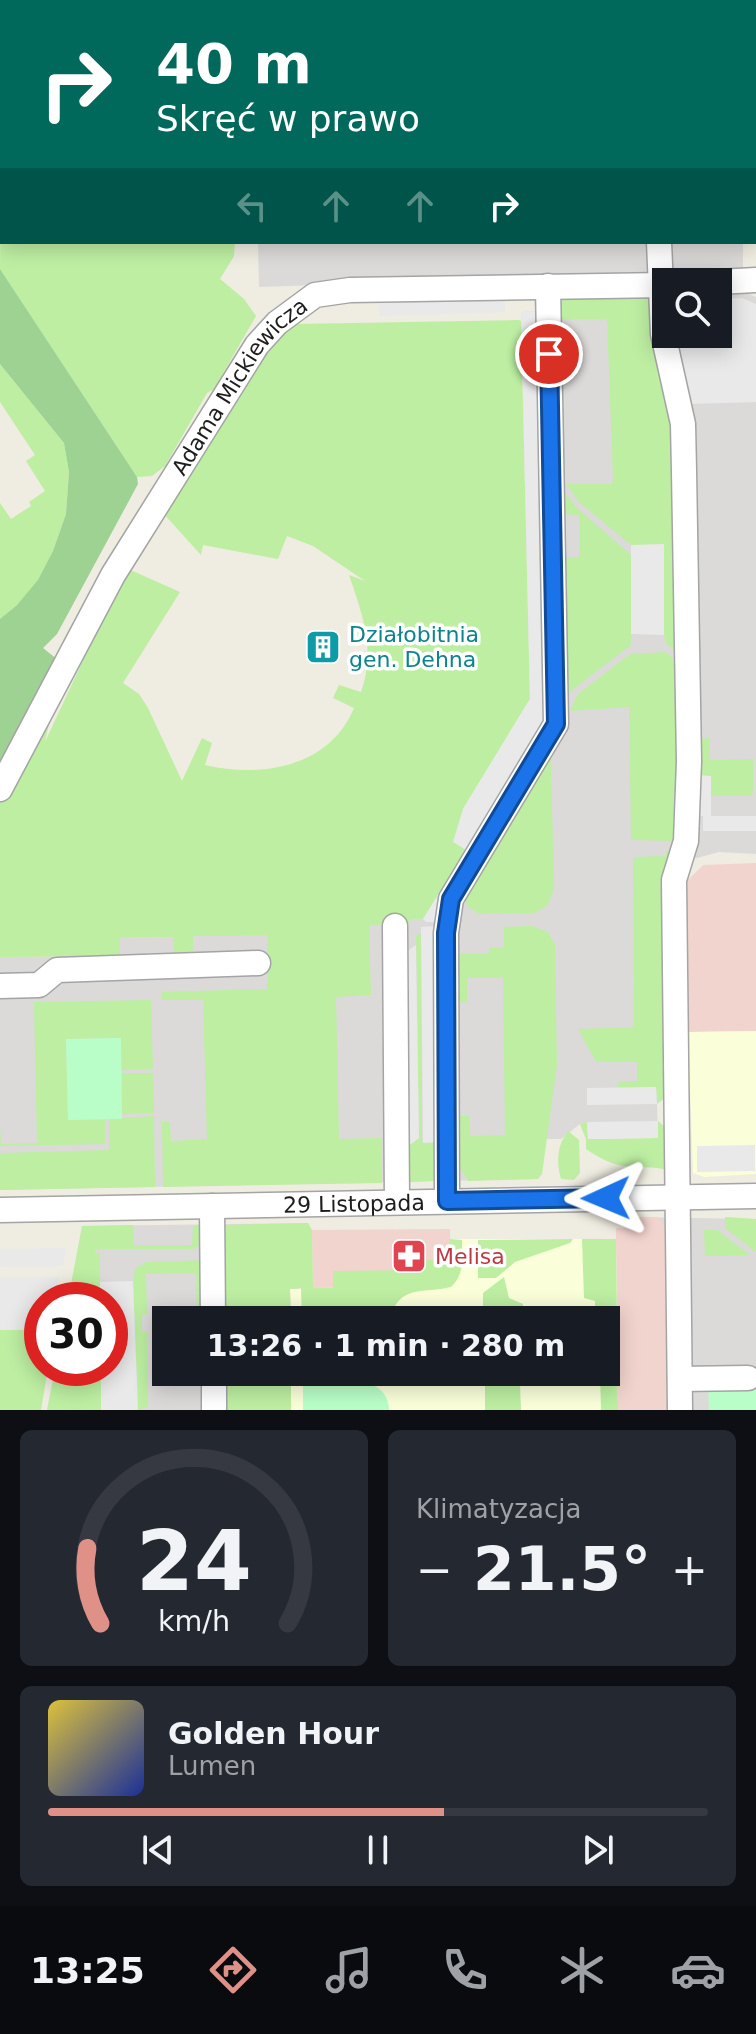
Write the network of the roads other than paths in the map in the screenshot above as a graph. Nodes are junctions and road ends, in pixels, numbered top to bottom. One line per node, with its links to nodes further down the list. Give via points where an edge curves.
1 (659, 244): 2 (street)
2 (662, 268)
3 (756, 280): 4 (street)
4 (732, 281)
5 (652, 285): 6 (street, Adama Mickiewicza)
6 (548, 286): 8 (street, Adama Mickiewicza, via 315,295 277,323 113,575); 14 (street, via 556,724 451,899 446,933)
7 (666, 348): 13 (street, via 683,424 689,761 686,841 674,880)
8 (0, 789)
9 (395, 926): 15 (street)
10 (258, 963): 11 (street, via 57,970 39,985)
11 (0, 986)
12 (756, 1196): 13 (street, 29 Listopada)
13 (678, 1197): 14 (street, 29 Listopada); 20 (street)
14 (447, 1201): 15 (street, 29 Listopada)
15 (397, 1202): 16 (street, 29 Listopada)
16 (212, 1206): 17 (street, 29 Listopada); 18 (street)
17 (0, 1210)
18 (213, 1306)
19 (748, 1378): 20 (street)
20 (680, 1379): 23 (street)
21 (214, 1386): 22 (street)
22 (214, 1410)
23 (680, 1410)

